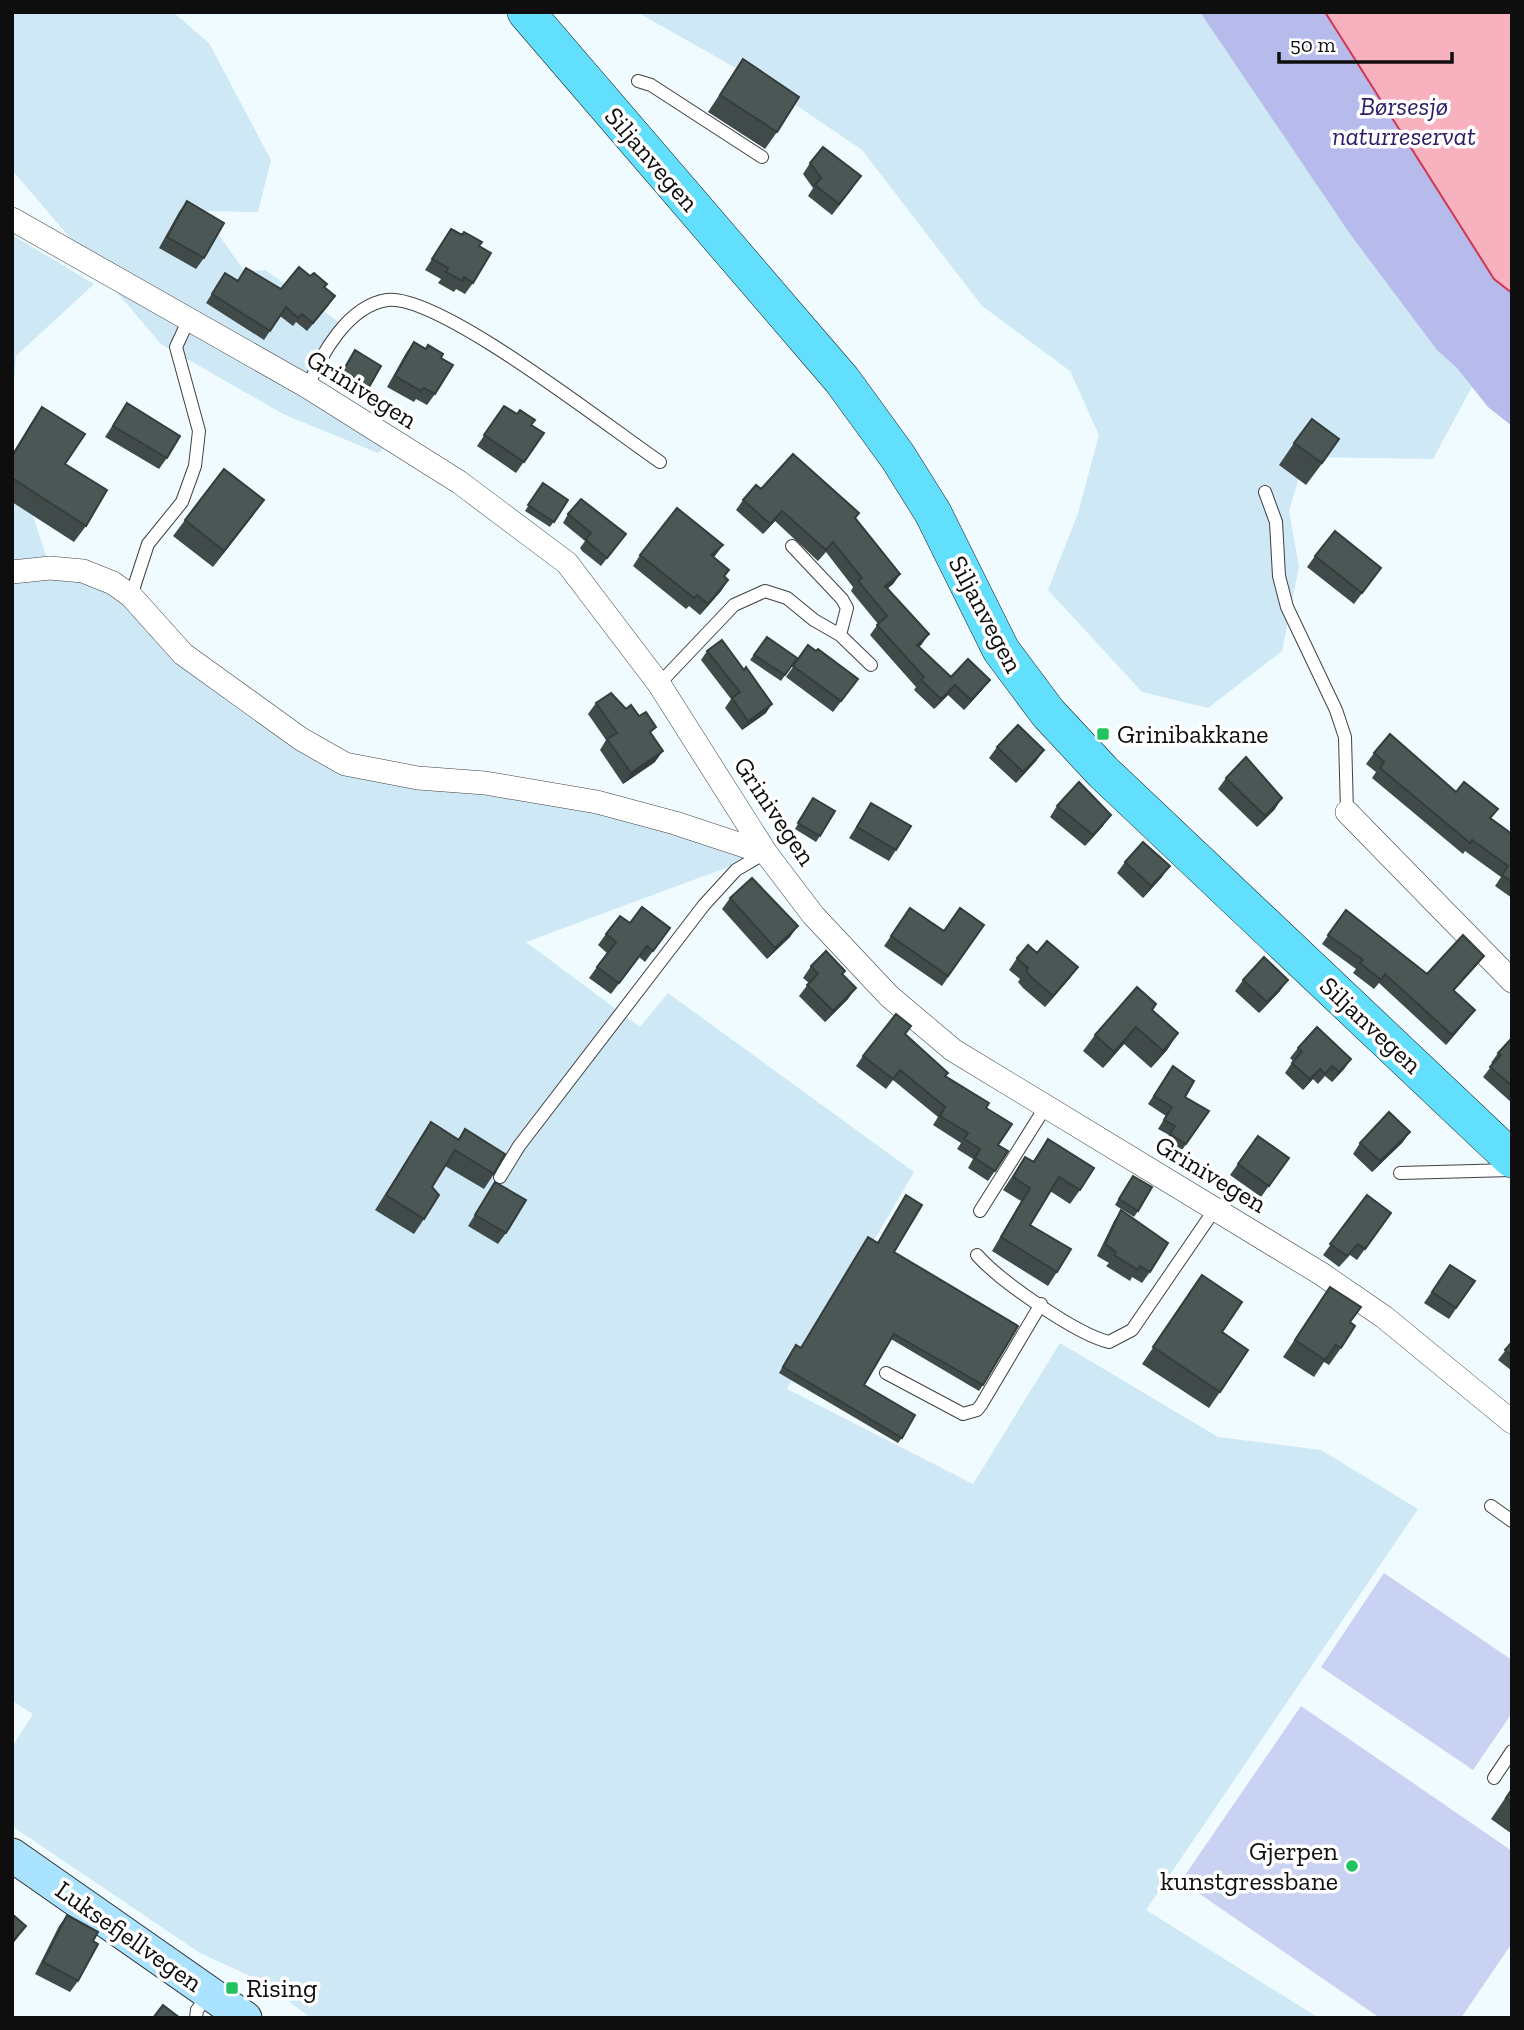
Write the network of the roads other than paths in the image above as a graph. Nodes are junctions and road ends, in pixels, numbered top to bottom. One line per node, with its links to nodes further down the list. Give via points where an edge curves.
1 (526, 12): 19 (main road, Siljanvegen, via 878,427 933,513 1001,650 1048,713 1102,772)
2 (638, 81): 3 (lane)
3 (762, 158)
4 (12, 219): 5 (street, Grinivegen)
5 (190, 319): 6 (street, Grinivegen); 11 (lane, via 176,348 199,431 195,466 182,502 148,544)
6 (308, 387): 7 (lane, via 323,356 353,318 372,304 411,302 462,327); 14 (street, Grinivegen, via 458,482 568,563)
7 (660, 462)
8 (1265, 492): 15 (lane, via 1276,522 1279,576 1287,607 1345,737)
9 (792, 546): 12 (lane, via 842,598 847,608)
10 (12, 572): 11 (street, via 82,570)
11 (131, 596): 16 (street, via 183,654 301,739 345,764 597,802)
12 (840, 635): 13 (lane); 14 (lane, via 787,598 765,591 755,593 734,606)
13 (871, 665)
14 (659, 684): 16 (street, Grinivegen)
15 (1347, 811): 17 (street)
16 (766, 853): 18 (street, Grinivegen, via 813,915 898,1003 953,1050); 22 (lane, via 736,870 704,905)
17 (1512, 981)
18 (1046, 1106): 23 (street, Grinivegen); 24 (lane)
19 (1512, 1159)
20 (1512, 1170): 21 (lane)
21 (1400, 1173)
22 (500, 1177)
23 (1215, 1209): 26 (lane, via 1132,1331 1121,1338 1109,1342 1093,1338); 28 (street, Grinivegen, via 1384,1317)
24 (980, 1211)
25 (977, 1255): 26 (lane, via 990,1270)
26 (1041, 1304): 27 (lane, via 981,1405 969,1413 963,1414)
27 (886, 1373)
28 (1512, 1422)
29 (1491, 1506): 30 (lane)
30 (1512, 1521)
31 (1512, 1751): 32 (lane)
32 (1494, 1778)
33 (12, 1855): 34 (main road, Luksefjellvegen)
34 (203, 2006): 35 (main road, Luksefjellvegen)
35 (245, 2018)

